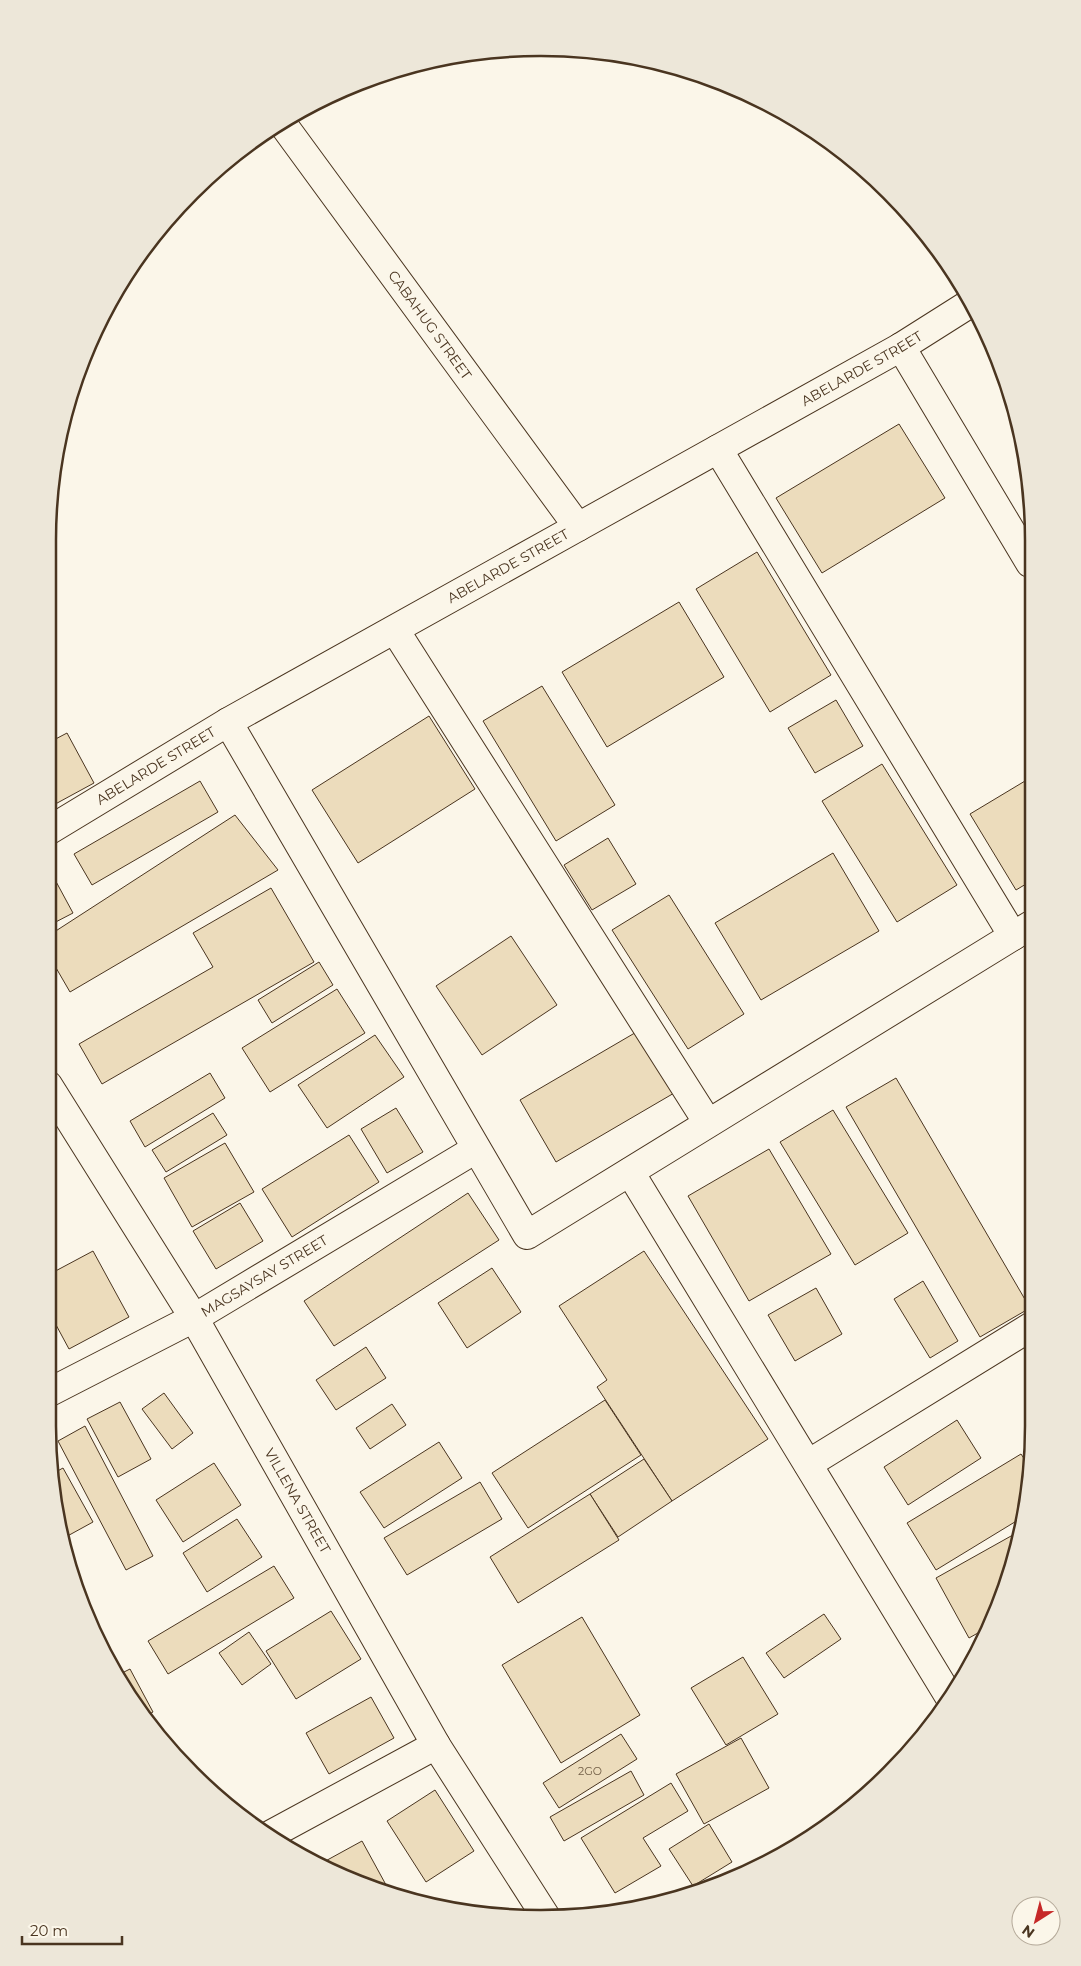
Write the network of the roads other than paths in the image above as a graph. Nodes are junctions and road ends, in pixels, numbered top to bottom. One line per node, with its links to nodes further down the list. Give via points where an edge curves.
1 (286, 129): 5 (street, CABAHUG STREET)
2 (965, 307): 3 (street, ABELARDE STREET)
3 (901, 347): 4 (street, ABELARDE STREET); 6 (street)
4 (718, 449): 5 (street, ABELARDE STREET); 10 (street)
5 (578, 527): 7 (street, ABELARDE STREET)
6 (1025, 555)
7 (395, 630): 8 (street, ABELARDE STREET); 12 (street)
8 (228, 722): 9 (street, ABELARDE STREET); 13 (street)
9 (56, 826)
10 (1022, 930): 12 (street)
11 (56, 1098): 15 (street, VILLENA STREET)
12 (708, 1123): 14 (street)
13 (476, 1149): 14 (street, via 527,1235); 15 (street, MAGSAYSAY STREET)
14 (630, 1172): 18 (street)
15 (194, 1318): 17 (street, MAGSAYSAY STREET); 20 (street, VILLENA STREET)
16 (1025, 1330): 18 (street)
17 (56, 1389)
18 (808, 1464): 19 (street)
19 (946, 1691)
20 (436, 1745): 21 (street); 22 (street, VILLENA STREET)
21 (276, 1831)
22 (541, 1910)

